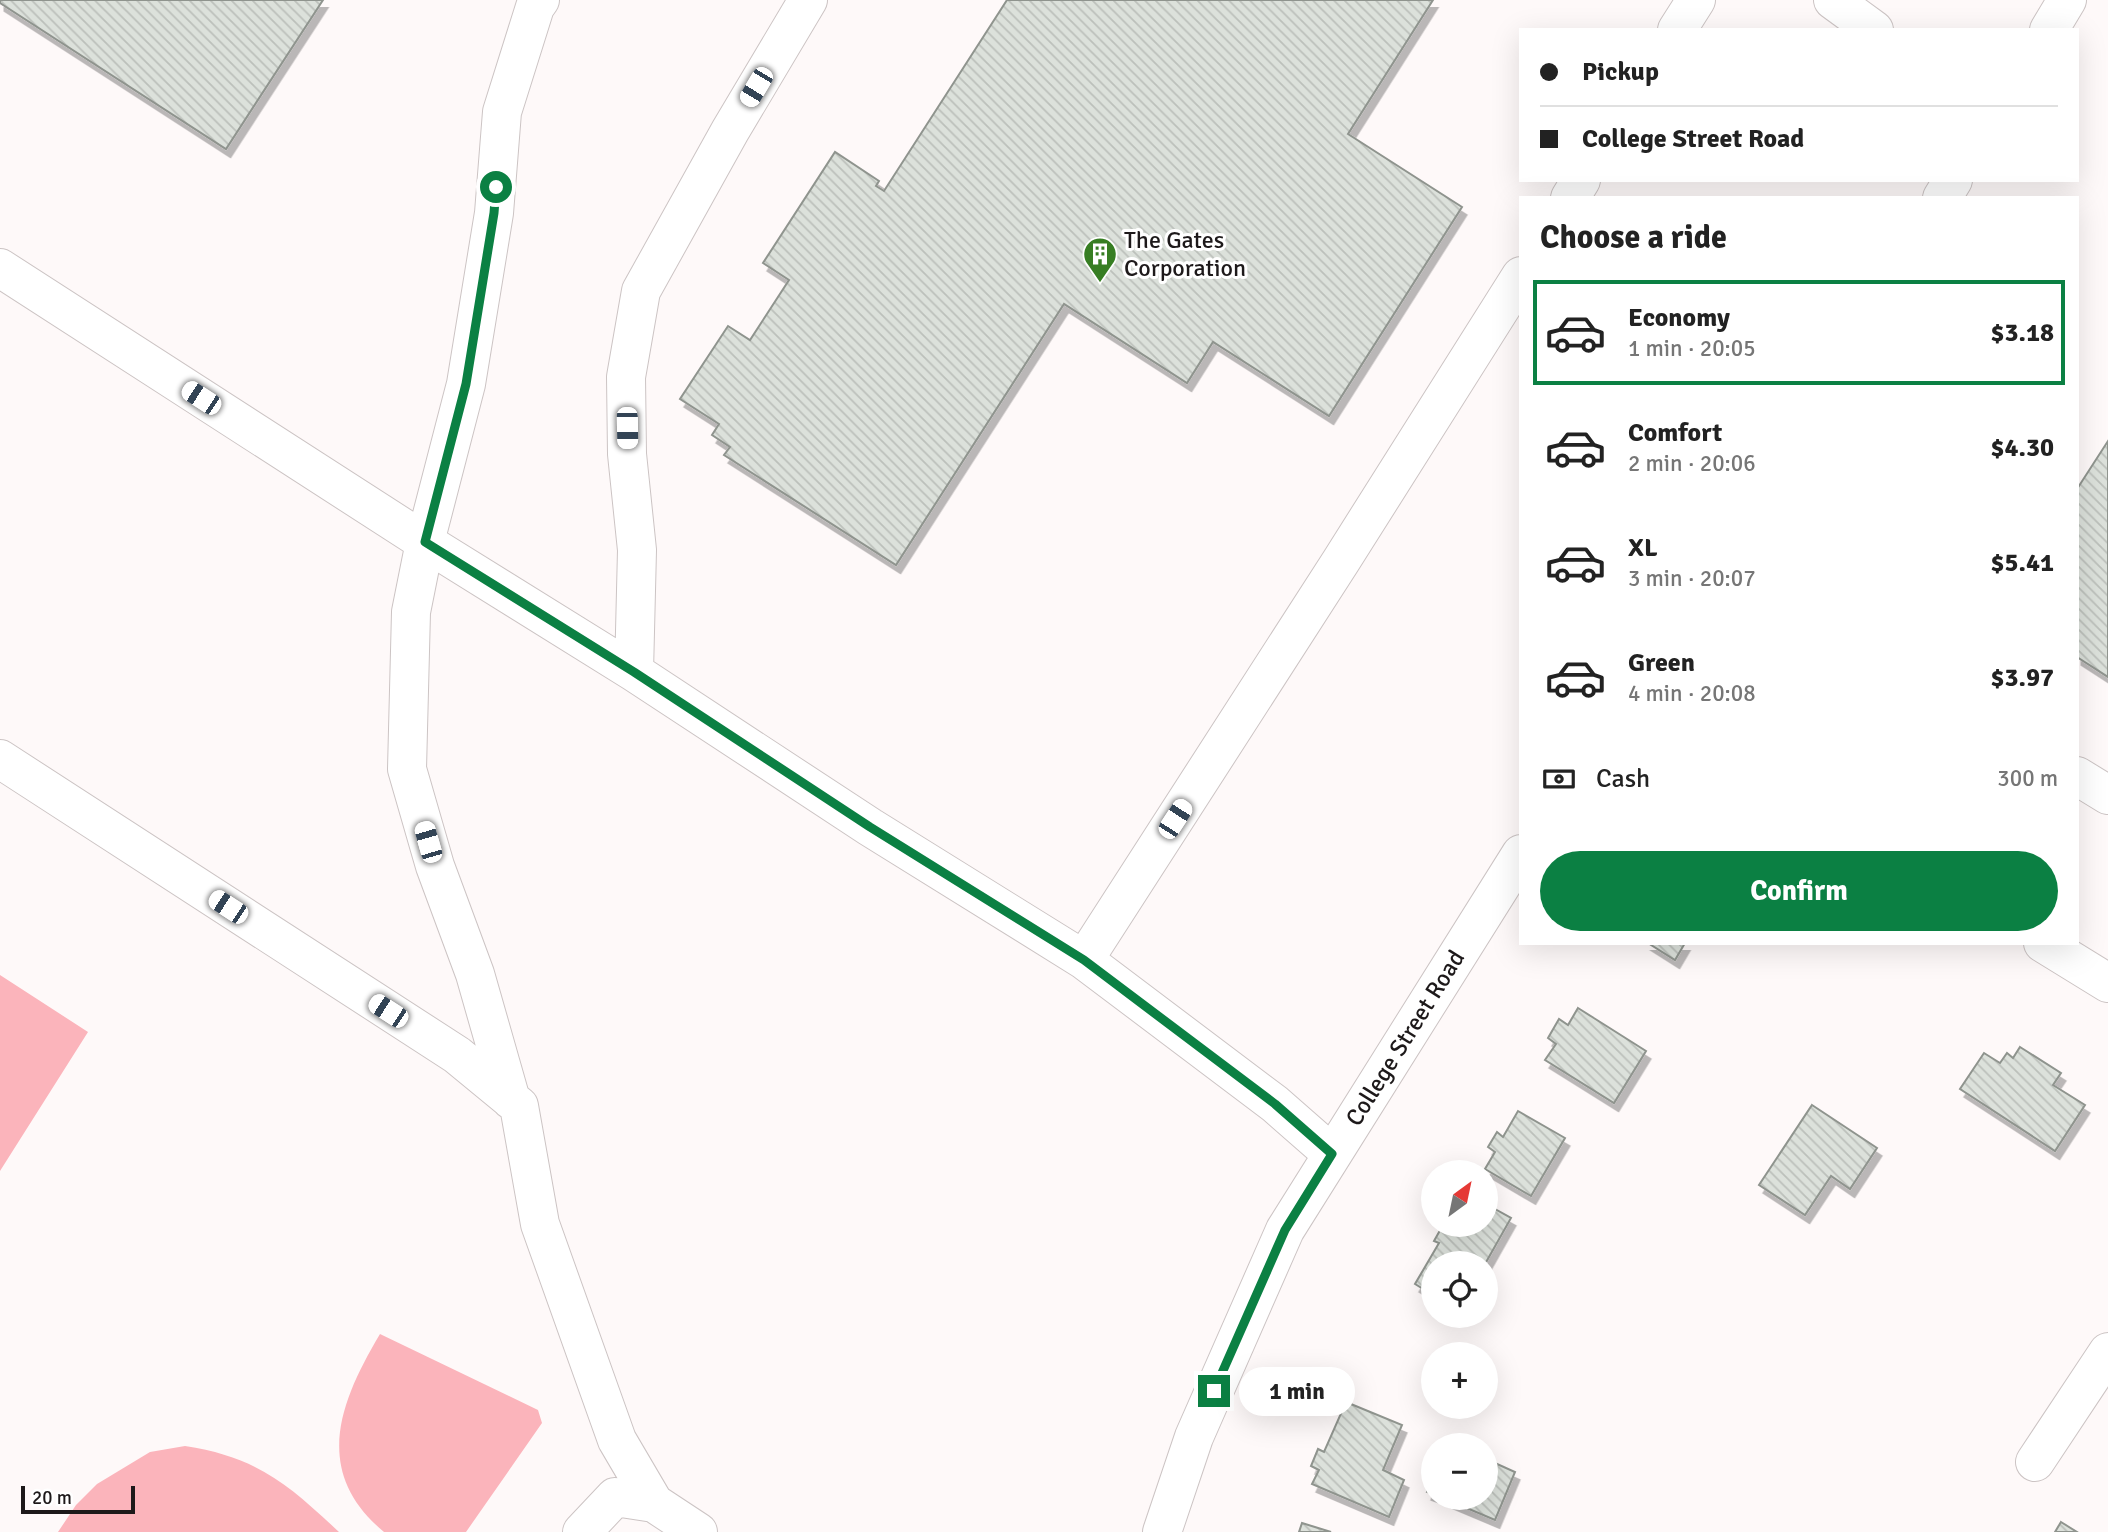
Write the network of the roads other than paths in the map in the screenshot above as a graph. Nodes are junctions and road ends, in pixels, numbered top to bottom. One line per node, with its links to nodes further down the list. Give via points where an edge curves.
1 (540, 0): 11 (street, via 502,112 494,213 466,384)
2 (808, 0): 12 (street, via 641,291 626,377 627,454 637,550)
3 (1696, 0): 6 (street)
4 (1833, 0): 7 (street)
5 (2067, 0): 8 (street)
6 (1678, 28)
7 (1871, 28)
8 (2050, 28)
9 (0, 268): 11 (street)
10 (1519, 279): 18 (street)
11 (425, 542): 12 (street); 20 (street, via 411,612 407,769)
12 (634, 672): 18 (street)
13 (0, 759): 20 (street, via 457,1055)
14 (2079, 777): 15 (street)
15 (2108, 795)
16 (1519, 857): 21 (street, College Street Road)
17 (2046, 945): 19 (street)
18 (1084, 960): 21 (street, via 1275,1104)
19 (2108, 983)
20 (511, 1100): 24 (street, via 519,1106 540,1224 617,1440)
21 (1332, 1154): 27 (street, College Street Road, via 1285,1230 1194,1437)
22 (2108, 1352): 23 (street)
23 (2035, 1462)
24 (654, 1503): 25 (street, via 615,1497); 26 (street)
25 (582, 1532)
26 (698, 1532)
27 (1163, 1532)

